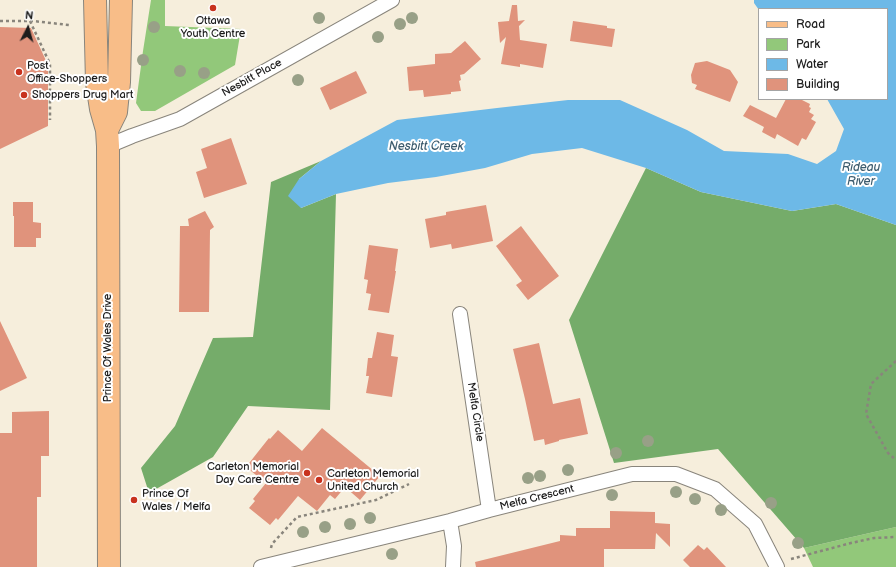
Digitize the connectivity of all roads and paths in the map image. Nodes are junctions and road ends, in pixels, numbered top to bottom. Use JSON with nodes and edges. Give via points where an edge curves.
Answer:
{"nodes":[{"id":1,"x":96,"y":0,"type":"edge"},
{"id":2,"x":121,"y":0,"type":"edge"},
{"id":3,"x":392,"y":0,"type":"edge"},
{"id":4,"x":0,"y":21,"type":"edge"},
{"id":5,"x":30,"y":21,"type":"junction"},
{"id":6,"x":69,"y":25,"type":"dead end"},
{"id":7,"x":50,"y":120,"type":"dead end"},
{"id":8,"x":107,"y":138,"type":"junction"},
{"id":9,"x":460,"y":314,"type":"dead end"},
{"id":10,"x":896,"y":361,"type":"edge"},
{"id":11,"x":896,"y":460,"type":"edge"},
{"id":12,"x":409,"y":484,"type":"dead end"},
{"id":13,"x":489,"y":510,"type":"junction"},
{"id":14,"x":450,"y":521,"type":"junction"},
{"id":15,"x":896,"y":536,"type":"edge"},
{"id":16,"x":776,"y":565,"type":"edge"},
{"id":17,"x":264,"y":566,"type":"edge"},
{"id":18,"x":109,"y":567,"type":"edge"},
{"id":19,"x":454,"y":567,"type":"edge"}],
"edges":[{"from":1,"to":8,"type":"main road","name":"Prince Of Wales Drive","via":[[97,83]]},
{"from":2,"to":8,"type":"main road","name":"Prince Of Wales Drive","via":[[116,112]]},
{"from":3,"to":8,"type":"street","name":"Nesbitt Place","via":[[180,119],[136,134]]},
{"from":4,"to":5,"type":"path"},
{"from":5,"to":6,"type":"path"},
{"from":5,"to":7,"type":"path","via":[[50,64]]},
{"from":8,"to":18,"type":"main road","name":"Prince Of Wales Drive"},
{"from":9,"to":13,"type":"street","name":"Melfa Circle"},
{"from":10,"to":11,"type":"path","via":[[871,384],[866,414],[888,453]]},
{"from":12,"to":17,"type":"path","via":[[376,500],[297,518],[272,544]]},
{"from":13,"to":14,"type":"street","name":"Melfa Crescent"},
{"from":13,"to":16,"type":"street","name":"Melfa Crescent","via":[[632,474],[676,474],[715,489],[755,524]]},
{"from":14,"to":17,"type":"street","name":"Melfa Crescent"},
{"from":14,"to":19,"type":"street"},
{"from":15,"to":16,"type":"path","via":[[851,543]]}]}
